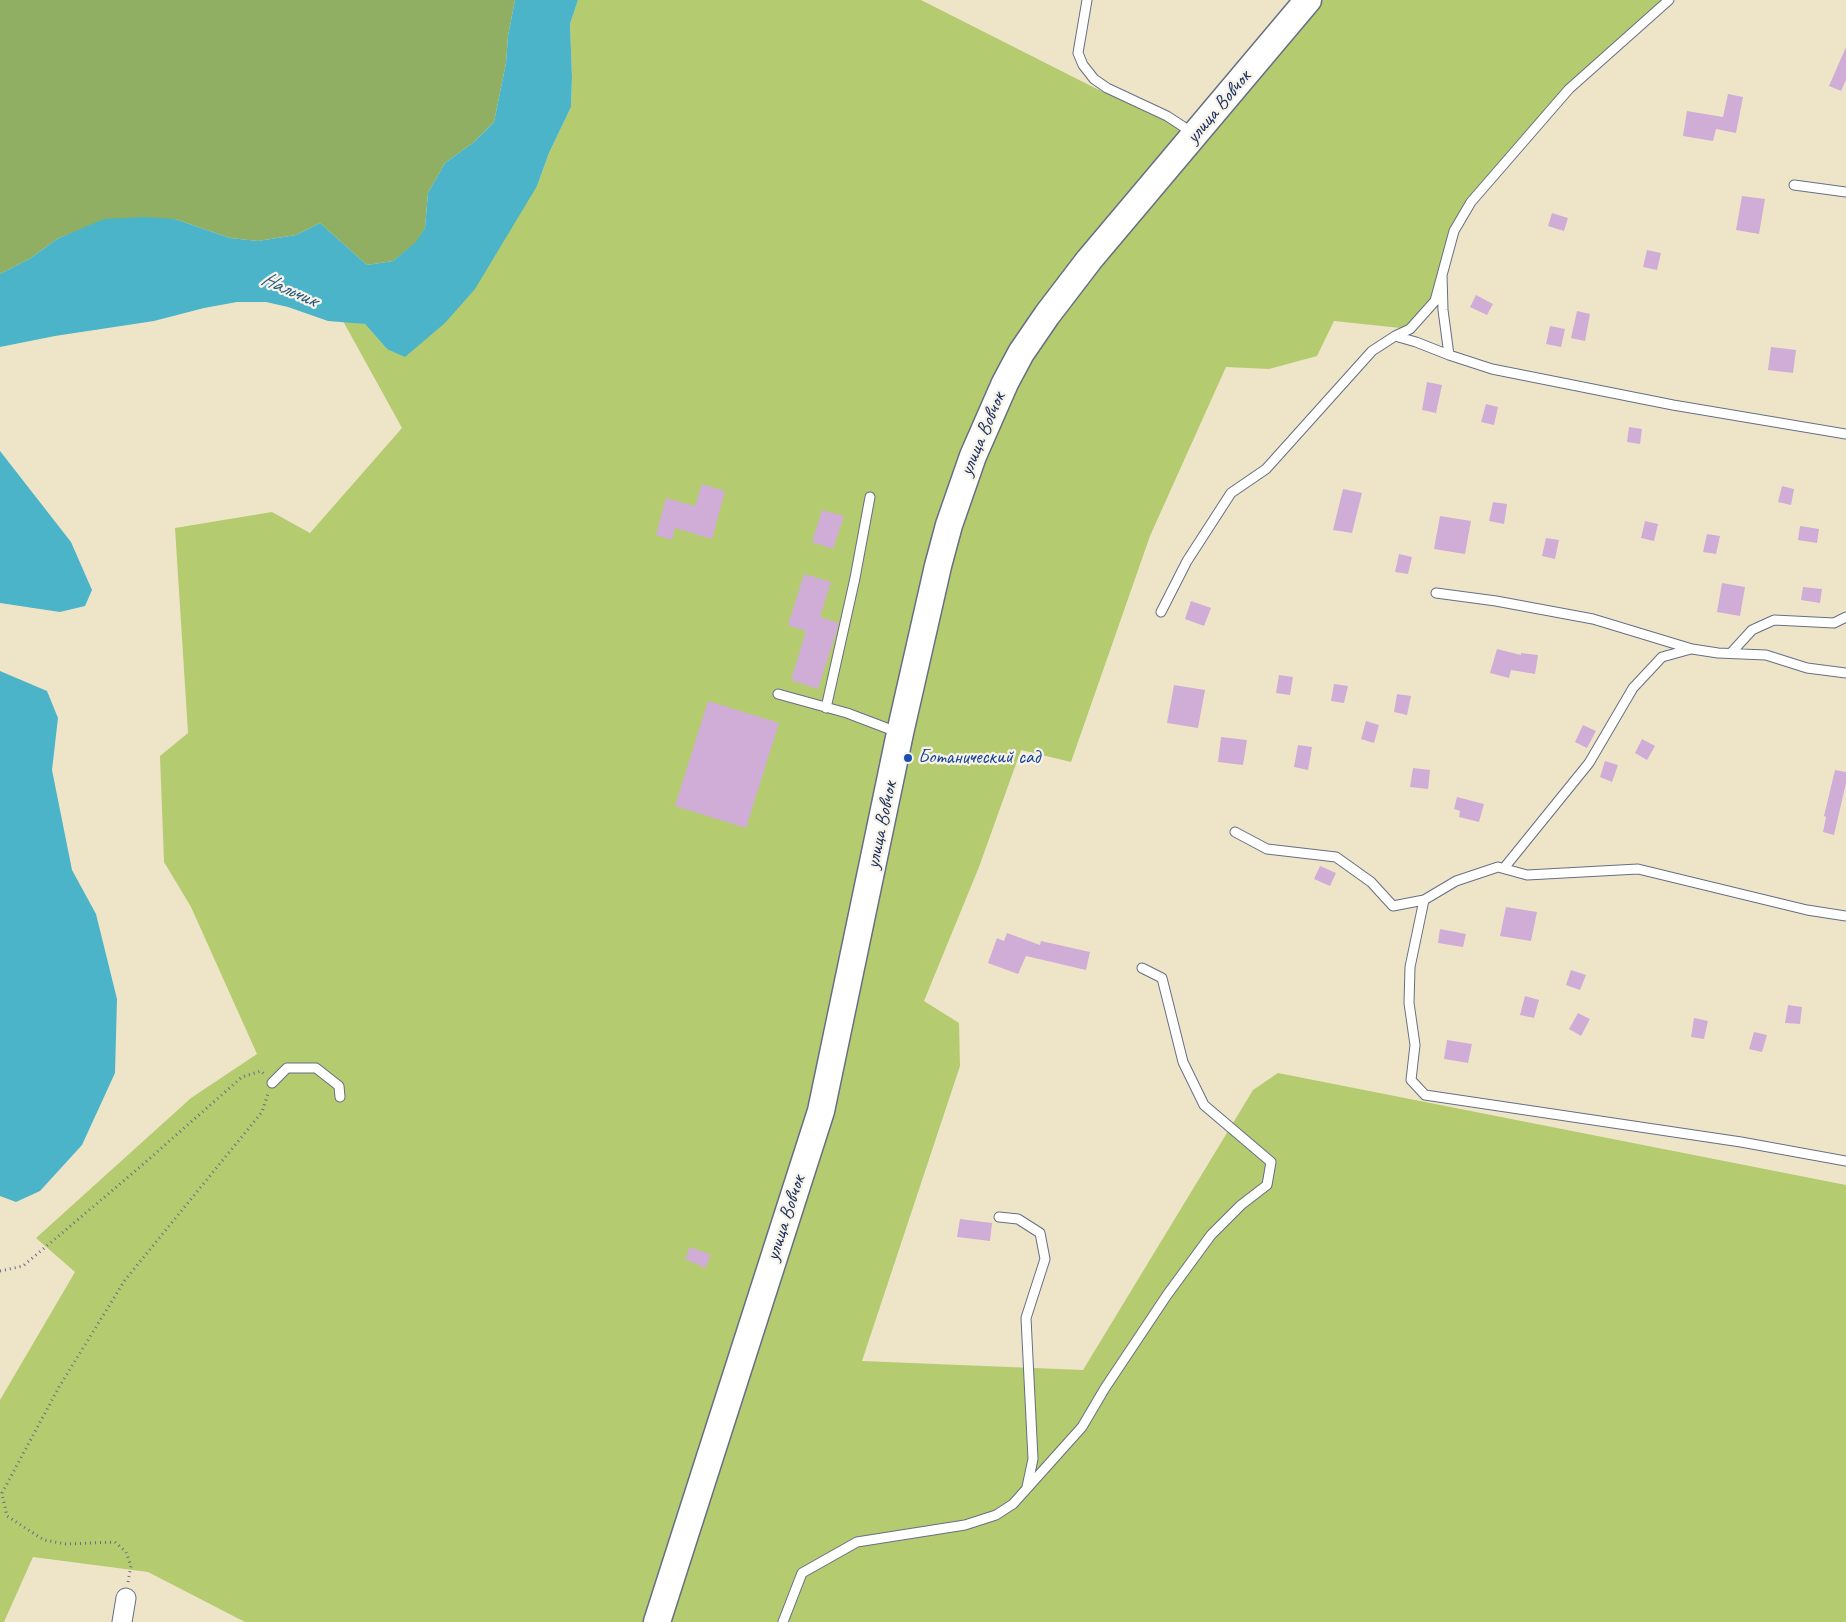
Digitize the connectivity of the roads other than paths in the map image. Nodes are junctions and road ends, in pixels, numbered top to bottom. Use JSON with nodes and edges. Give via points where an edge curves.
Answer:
{"nodes":[{"id":1,"x":1087,"y":0,"type":"edge"},
{"id":2,"x":1308,"y":0,"type":"edge"},
{"id":3,"x":1669,"y":0,"type":"edge"},
{"id":4,"x":1195,"y":134,"type":"junction"},
{"id":5,"x":1794,"y":185,"type":"dead end"},
{"id":6,"x":1846,"y":192,"type":"edge"},
{"id":7,"x":1442,"y":275,"type":"junction"},
{"id":8,"x":1395,"y":336,"type":"junction"},
{"id":9,"x":1449,"y":355,"type":"junction"},
{"id":10,"x":1846,"y":434,"type":"edge"},
{"id":11,"x":870,"y":497,"type":"dead end"},
{"id":12,"x":1436,"y":593,"type":"dead end"},
{"id":13,"x":1160,"y":612,"type":"dead end"},
{"id":14,"x":1846,"y":617,"type":"edge"},
{"id":15,"x":1692,"y":649,"type":"junction"},
{"id":16,"x":1731,"y":653,"type":"junction"},
{"id":17,"x":1846,"y":673,"type":"edge"},
{"id":18,"x":778,"y":694,"type":"dead end"},
{"id":19,"x":826,"y":708,"type":"junction"},
{"id":20,"x":900,"y":733,"type":"junction"},
{"id":21,"x":1234,"y":832,"type":"dead end"},
{"id":22,"x":1504,"y":868,"type":"junction"},
{"id":23,"x":1424,"y":900,"type":"junction"},
{"id":24,"x":1846,"y":916,"type":"edge"},
{"id":25,"x":1142,"y":968,"type":"dead end"},
{"id":26,"x":272,"y":1084,"type":"road end"},
{"id":27,"x":340,"y":1097,"type":"dead end"},
{"id":28,"x":1846,"y":1161,"type":"edge"},
{"id":29,"x":999,"y":1217,"type":"dead end"},
{"id":30,"x":1027,"y":1487,"type":"junction"},
{"id":31,"x":126,"y":1598,"type":"road end"},
{"id":32,"x":122,"y":1622,"type":"edge"},
{"id":33,"x":657,"y":1622,"type":"edge"},
{"id":34,"x":783,"y":1622,"type":"edge"}],
"edges":[{"from":1,"to":4,"type":"lane","via":[[1078,53],[1082,65],[1094,80],[1167,116]]},
{"from":2,"to":4,"type":"street","name":"улица Вовчок"},
{"from":3,"to":7,"type":"lane","via":[[1569,89],[1470,202],[1454,231]]},
{"from":4,"to":20,"type":"street","name":"улица Вовчок","via":[[1089,260],[1021,353],[1006,383],[972,456],[949,525]]},
{"from":5,"to":6,"type":"lane"},
{"from":7,"to":8,"type":"lane","via":[[1435,301],[1410,330]]},
{"from":7,"to":9,"type":"lane"},
{"from":8,"to":9,"type":"lane"},
{"from":8,"to":13,"type":"lane","via":[[1372,351],[1266,469],[1231,493],[1186,561]]},
{"from":9,"to":10,"type":"lane","via":[[1492,369],[1673,405]]},
{"from":11,"to":19,"type":"lane"},
{"from":12,"to":15,"type":"lane","via":[[1593,619]]},
{"from":14,"to":16,"type":"lane","via":[[1834,622],[1774,620],[1752,630]]},
{"from":15,"to":16,"type":"lane"},
{"from":15,"to":22,"type":"lane","via":[[1662,658],[1633,688],[1589,763]]},
{"from":16,"to":17,"type":"lane","via":[[1766,655],[1807,668]]},
{"from":18,"to":19,"type":"lane"},
{"from":19,"to":20,"type":"lane"},
{"from":20,"to":33,"type":"street","name":"улица Вовчок","via":[[821,1111]]},
{"from":21,"to":23,"type":"lane","via":[[1267,850],[1336,857],[1372,882],[1393,906]]},
{"from":22,"to":23,"type":"lane","via":[[1498,867],[1456,881]]},
{"from":22,"to":24,"type":"lane","via":[[1527,875],[1638,869],[1807,910]]},
{"from":23,"to":28,"type":"lane","via":[[1410,967],[1409,1003],[1415,1045],[1411,1080],[1425,1095],[1741,1142]]},
{"from":25,"to":30,"type":"lane","via":[[1162,978],[1183,1062],[1204,1105],[1271,1162],[1267,1185],[1210,1235],[1082,1427]]},
{"from":26,"to":27,"type":"lane","via":[[287,1068],[316,1068],[338,1086]]},
{"from":29,"to":30,"type":"lane","via":[[1018,1219],[1040,1233],[1045,1259],[1026,1318],[1033,1459]]},
{"from":30,"to":34,"type":"lane","via":[[1013,1504],[996,1515],[965,1525],[857,1542],[802,1573]]},
{"from":31,"to":32,"type":"street"}]}
